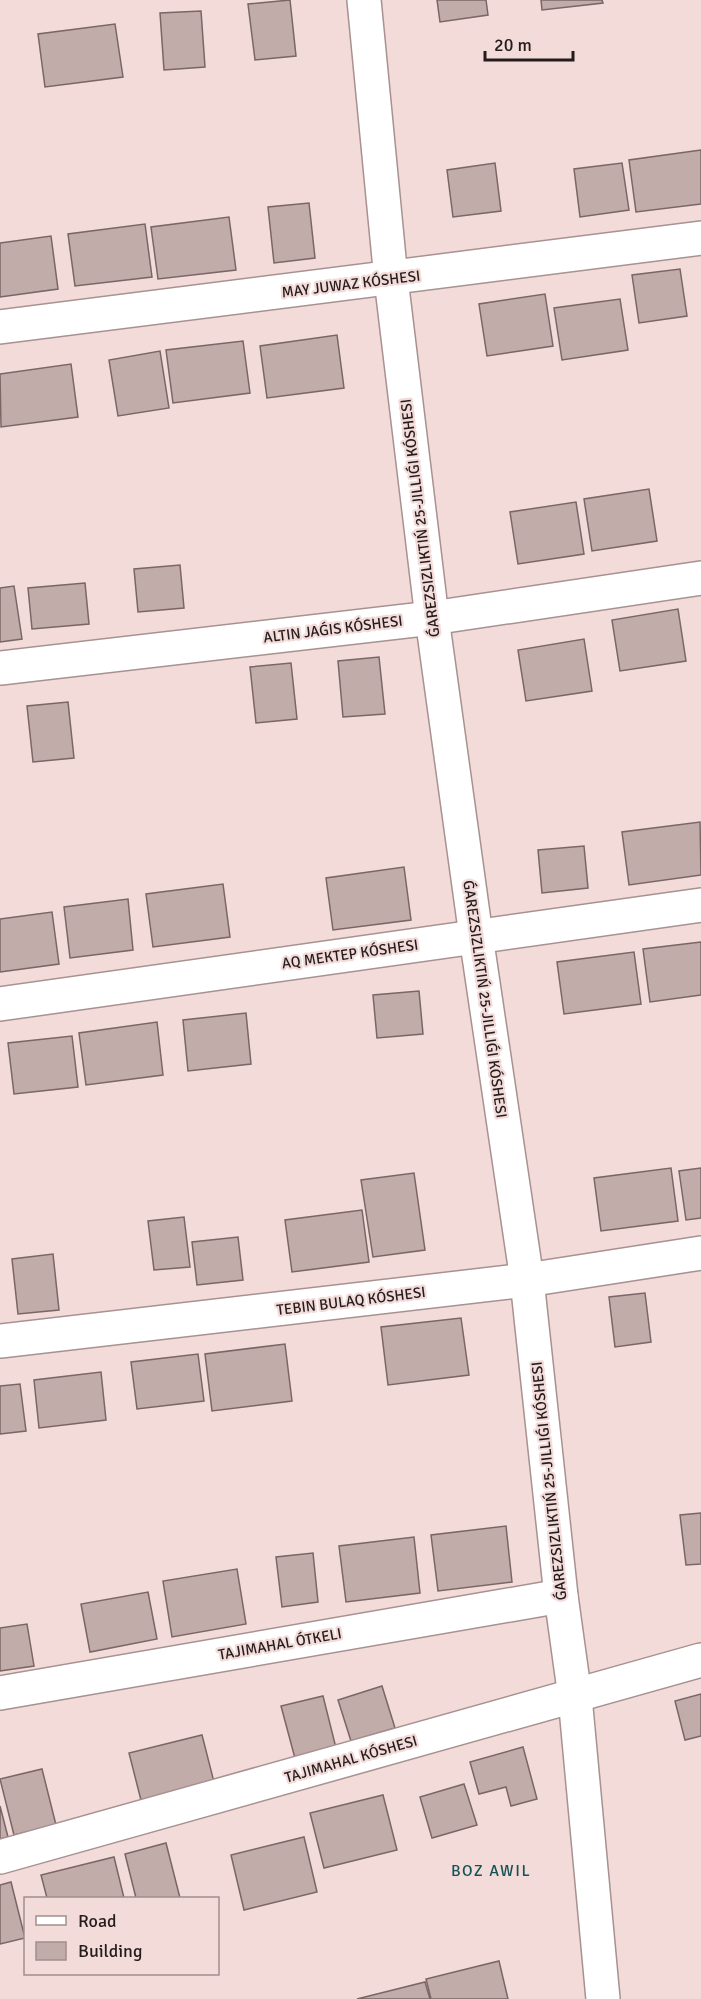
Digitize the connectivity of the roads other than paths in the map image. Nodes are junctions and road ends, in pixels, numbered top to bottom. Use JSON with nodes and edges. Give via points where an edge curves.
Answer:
{"nodes":[{"id":1,"x":364,"y":0,"type":"edge"},
{"id":2,"x":701,"y":238,"type":"edge"},
{"id":3,"x":391,"y":279,"type":"junction"},
{"id":4,"x":0,"y":327,"type":"edge"},
{"id":5,"x":701,"y":578,"type":"edge"},
{"id":6,"x":432,"y":618,"type":"junction"},
{"id":7,"x":0,"y":668,"type":"edge"},
{"id":8,"x":701,"y":905,"type":"edge"},
{"id":9,"x":476,"y":936,"type":"junction"},
{"id":10,"x":0,"y":1004,"type":"edge"},
{"id":11,"x":701,"y":1253,"type":"edge"},
{"id":12,"x":527,"y":1280,"type":"junction"},
{"id":13,"x":0,"y":1341,"type":"edge"},
{"id":14,"x":561,"y":1596,"type":"junction"},
{"id":15,"x":701,"y":1660,"type":"edge"},
{"id":16,"x":0,"y":1693,"type":"edge"},
{"id":17,"x":575,"y":1697,"type":"junction"},
{"id":18,"x":0,"y":1857,"type":"edge"},
{"id":19,"x":603,"y":1999,"type":"edge"}],
"edges":[{"from":1,"to":3,"type":"street"},
{"from":2,"to":3,"type":"street","name":"MAY JUWAZ KÓSHESI"},
{"from":3,"to":4,"type":"street","name":"MAY JUWAZ KÓSHESI"},
{"from":3,"to":6,"type":"street"},
{"from":5,"to":6,"type":"street"},
{"from":6,"to":7,"type":"street"},
{"from":6,"to":9,"type":"street"},
{"from":8,"to":9,"type":"street","name":"AQ MEKTEP KÓSHESI"},
{"from":9,"to":10,"type":"street","name":"AQ MEKTEP KÓSHESI"},
{"from":9,"to":12,"type":"street"},
{"from":11,"to":12,"type":"street","name":"TEBIN BULAQ KÓSHESI"},
{"from":12,"to":13,"type":"street","name":"TEBIN BULAQ KÓSHESI"},
{"from":12,"to":14,"type":"street"},
{"from":14,"to":16,"type":"street","name":"TAJIMAHAL ÓTKELI"},
{"from":14,"to":17,"type":"street"},
{"from":15,"to":17,"type":"street","name":"TAJIMAHAL KÓSHESI"},
{"from":17,"to":18,"type":"street","name":"TAJIMAHAL KÓSHESI"},
{"from":17,"to":19,"type":"street"}]}
